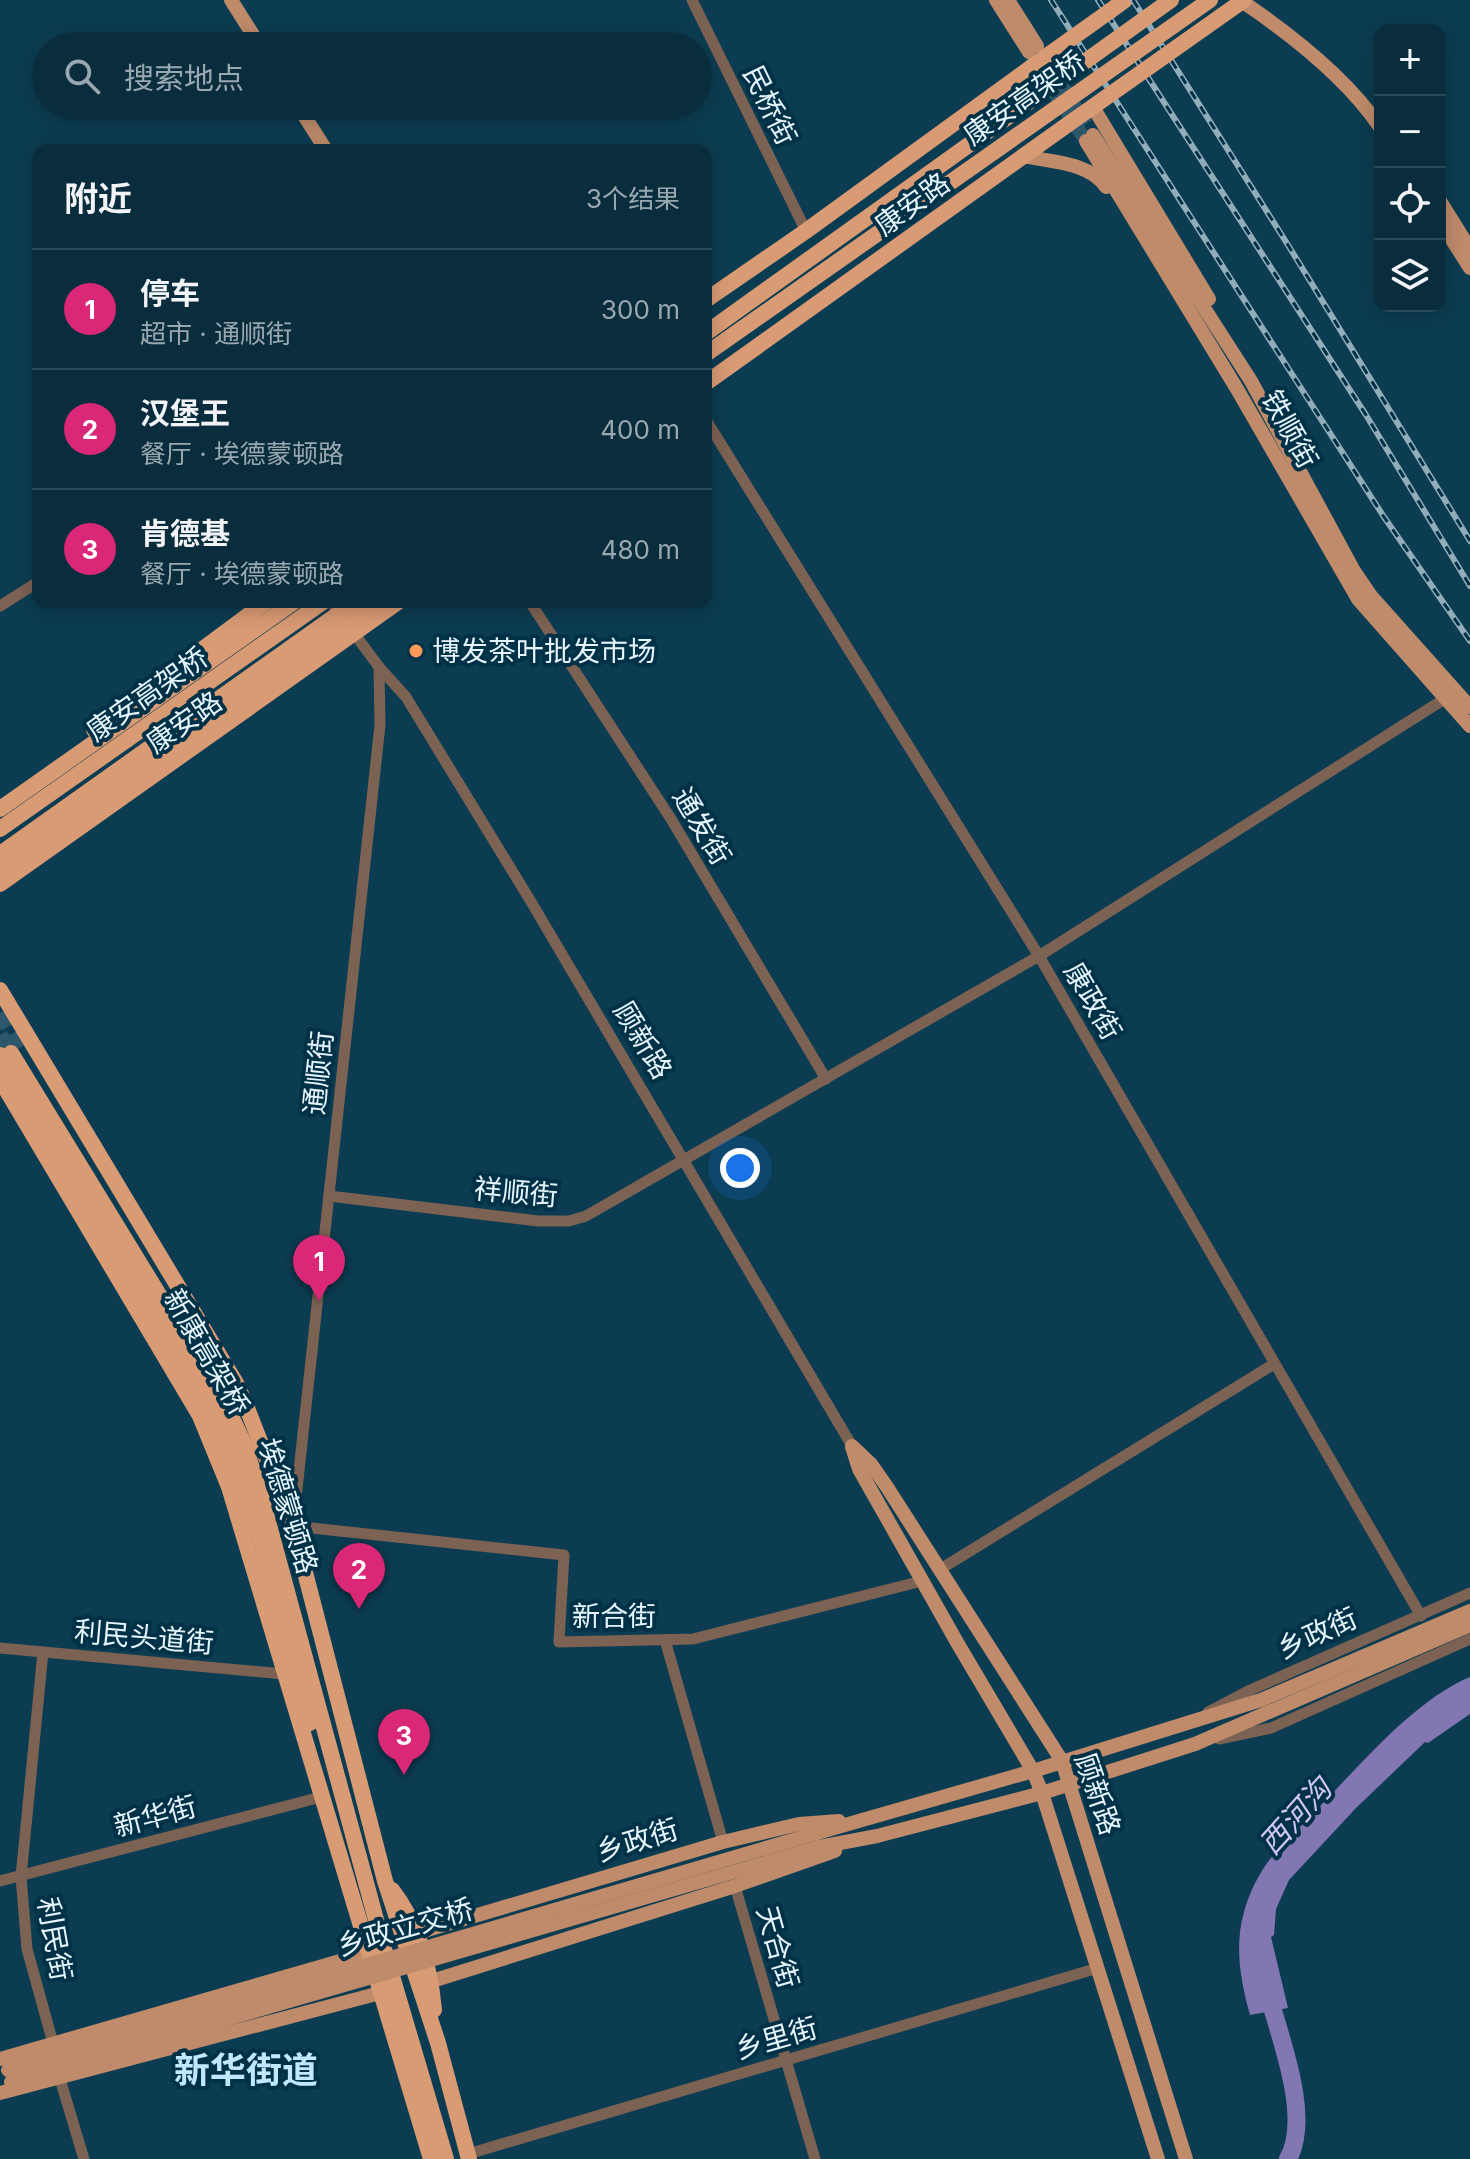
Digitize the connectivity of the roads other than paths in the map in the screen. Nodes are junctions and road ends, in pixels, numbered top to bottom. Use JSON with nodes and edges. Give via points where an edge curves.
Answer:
{"nodes":[{"id":1,"x":231,"y":0,"type":"edge"},
{"id":2,"x":692,"y":0,"type":"edge"},
{"id":3,"x":996,"y":0,"type":"edge"},
{"id":4,"x":1008,"y":0,"type":"edge"},
{"id":5,"x":1125,"y":0,"type":"edge"},
{"id":6,"x":1171,"y":0,"type":"edge"},
{"id":7,"x":1210,"y":0,"type":"edge"},
{"id":8,"x":1223,"y":0,"type":"edge"},
{"id":9,"x":1242,"y":0,"type":"edge"},
{"id":10,"x":1253,"y":0,"type":"edge"},
{"id":11,"x":1177,"y":22,"type":"junction"},
{"id":12,"x":251,"y":32,"type":"edge"},
{"id":13,"x":708,"y":32,"type":"edge"},
{"id":14,"x":712,"y":41,"type":"edge"},
{"id":15,"x":1034,"y":54,"type":"junction"},
{"id":16,"x":1374,"y":105,"type":"edge"},
{"id":17,"x":1093,"y":107,"type":"junction"},
{"id":18,"x":307,"y":120,"type":"edge"},
{"id":19,"x":1374,"y":121,"type":"edge"},
{"id":20,"x":1089,"y":138,"type":"tunnel mouth"},
{"id":21,"x":322,"y":144,"type":"edge"},
{"id":22,"x":1023,"y":156,"type":"junction"},
{"id":23,"x":1446,"y":211,"type":"edge"},
{"id":24,"x":1446,"y":230,"type":"edge"},
{"id":25,"x":806,"y":231,"type":"junction"},
{"id":26,"x":1470,"y":249,"type":"edge"},
{"id":27,"x":1470,"y":268,"type":"edge"},
{"id":28,"x":712,"y":296,"type":"edge"},
{"id":29,"x":712,"y":329,"type":"edge"},
{"id":30,"x":712,"y":350,"type":"edge"},
{"id":31,"x":712,"y":379,"type":"edge"},
{"id":32,"x":1244,"y":385,"type":"junction"},
{"id":33,"x":712,"y":430,"type":"edge"},
{"id":34,"x":32,"y":586,"type":"edge"},
{"id":35,"x":0,"y":606,"type":"edge"},
{"id":36,"x":258,"y":608,"type":"edge"},
{"id":37,"x":285,"y":608,"type":"edge"},
{"id":38,"x":314,"y":608,"type":"edge"},
{"id":39,"x":335,"y":608,"type":"edge"},
{"id":40,"x":347,"y":608,"type":"edge"},
{"id":41,"x":370,"y":608,"type":"edge"},
{"id":42,"x":390,"y":608,"type":"edge"},
{"id":43,"x":534,"y":608,"type":"edge"},
{"id":44,"x":353,"y":634,"type":"junction"},
{"id":45,"x":379,"y":667,"type":"junction"},
{"id":46,"x":1446,"y":698,"type":"junction"},
{"id":47,"x":1470,"y":707,"type":"edge"},
{"id":48,"x":1470,"y":726,"type":"edge"},
{"id":49,"x":0,"y":799,"type":"edge"},
{"id":50,"x":0,"y":809,"type":"edge"},
{"id":51,"x":0,"y":829,"type":"edge"},
{"id":52,"x":1,"y":870,"type":"edge"},
{"id":53,"x":1039,"y":956,"type":"junction"},
{"id":54,"x":0,"y":990,"type":"edge"},
{"id":55,"x":11,"y":1052,"type":"edge"},
{"id":56,"x":826,"y":1079,"type":"junction"},
{"id":57,"x":2,"y":1087,"type":"edge"},
{"id":58,"x":684,"y":1159,"type":"junction"},
{"id":59,"x":329,"y":1196,"type":"junction"},
{"id":60,"x":1274,"y":1364,"type":"junction"},
{"id":61,"x":254,"y":1428,"type":"junction"},
{"id":62,"x":852,"y":1446,"type":"junction"},
{"id":63,"x":293,"y":1526,"type":"junction"},
{"id":64,"x":939,"y":1570,"type":"junction"},
{"id":65,"x":922,"y":1581,"type":"junction"},
{"id":66,"x":1470,"y":1593,"type":"edge"},
{"id":67,"x":1470,"y":1611,"type":"edge"},
{"id":68,"x":1421,"y":1616,"type":"junction"},
{"id":69,"x":1470,"y":1625,"type":"edge"},
{"id":70,"x":1470,"y":1639,"type":"edge"},
{"id":71,"x":665,"y":1640,"type":"junction"},
{"id":72,"x":0,"y":1648,"type":"edge"},
{"id":73,"x":43,"y":1652,"type":"junction"},
{"id":74,"x":284,"y":1674,"type":"junction"},
{"id":75,"x":1186,"y":1724,"type":"junction"},
{"id":76,"x":1195,"y":1744,"type":"junction"},
{"id":77,"x":1062,"y":1761,"type":"junction"},
{"id":78,"x":1033,"y":1771,"type":"junction"},
{"id":79,"x":1069,"y":1784,"type":"junction"},
{"id":80,"x":1042,"y":1793,"type":"junction"},
{"id":81,"x":326,"y":1796,"type":"junction"},
{"id":82,"x":876,"y":1817,"type":"junction"},
{"id":83,"x":877,"y":1836,"type":"junction"},
{"id":84,"x":818,"y":1840,"type":"junction"},
{"id":85,"x":723,"y":1842,"type":"junction"},
{"id":86,"x":21,"y":1877,"type":"junction"},
{"id":87,"x":0,"y":1881,"type":"edge"},
{"id":88,"x":385,"y":1881,"type":"junction"},
{"id":89,"x":735,"y":1886,"type":"junction"},
{"id":90,"x":417,"y":1933,"type":"junction"},
{"id":91,"x":376,"y":1951,"type":"junction"},
{"id":92,"x":1098,"y":1968,"type":"junction"},
{"id":93,"x":432,"y":1981,"type":"junction"},
{"id":94,"x":380,"y":1993,"type":"junction"},
{"id":95,"x":53,"y":2043,"type":"junction"},
{"id":96,"x":438,"y":2043,"type":"junction"},
{"id":97,"x":786,"y":2059,"type":"junction"},
{"id":98,"x":3,"y":2077,"type":"edge"},
{"id":99,"x":60,"y":2079,"type":"junction"},
{"id":100,"x":468,"y":2157,"type":"edge"},
{"id":101,"x":84,"y":2159,"type":"edge"},
{"id":102,"x":431,"y":2159,"type":"edge"},
{"id":103,"x":446,"y":2159,"type":"edge"},
{"id":104,"x":815,"y":2159,"type":"edge"},
{"id":105,"x":1158,"y":2159,"type":"edge"},
{"id":106,"x":1186,"y":2159,"type":"edge"}],
"edges":[{"from":1,"to":12,"type":"main road"},
{"from":2,"to":13,"type":"street","name":"民桥街"},
{"from":3,"to":15,"type":"main road"},
{"from":4,"to":15,"type":"main road"},
{"from":5,"to":15,"type":"highway","name":"康安路","bridge":true},
{"from":6,"to":29,"type":"highway","name":"康安高架桥","bridge":true},
{"from":7,"to":11,"type":"highway","bridge":true},
{"from":8,"to":11,"type":"highway","bridge":true},
{"from":9,"to":17,"type":"highway","name":"康安路","bridge":true},
{"from":9,"to":19,"type":"main road","via":[[1282,28]]},
{"from":10,"to":16,"type":"main road","via":[[1295,29]]},
{"from":11,"to":30,"type":"highway","name":"康安高架桥","bridge":true},
{"from":14,"to":25,"type":"street","name":"民桥街"},
{"from":15,"to":25,"type":"highway","name":"康安路"},
{"from":17,"to":22,"type":"highway","name":"康安路","bridge":true},
{"from":17,"to":32,"type":"main road","via":[[1243,355]]},
{"from":18,"to":21,"type":"main road"},
{"from":20,"to":32,"type":"main road","name":"铁顺街"},
{"from":22,"to":31,"type":"highway","name":"康安路"},
{"from":22,"to":32,"type":"main road","via":[[1085,169],[1101,180],[1220,372]]},
{"from":23,"to":26,"type":"main road"},
{"from":24,"to":27,"type":"main road"},
{"from":25,"to":28,"type":"highway","name":"康安路"},
{"from":32,"to":46,"type":"main road","name":"铁顺街","via":[[1358,599]]},
{"from":32,"to":47,"type":"main road","name":"铁顺街","via":[[1371,596]]},
{"from":33,"to":53,"type":"street","name":"康政街"},
{"from":34,"to":35,"type":"street"},
{"from":36,"to":49,"type":"highway","name":"康安路"},
{"from":37,"to":50,"type":"highway"},
{"from":38,"to":51,"type":"highway","name":"康安高架桥"},
{"from":39,"to":44,"type":"street"},
{"from":40,"to":52,"type":"highway","name":"康安高架桥","bridge":true},
{"from":41,"to":52,"type":"highway","bridge":true},
{"from":42,"to":44,"type":"highway","name":"康安路"},
{"from":43,"to":56,"type":"street","name":"通发街","via":[[671,819]]},
{"from":44,"to":45,"type":"street"},
{"from":44,"to":52,"type":"highway","name":"康安路"},
{"from":45,"to":58,"type":"street","name":"顾新路","via":[[406,697]]},
{"from":45,"to":59,"type":"street","name":"通顺街","via":[[380,725]]},
{"from":46,"to":48,"type":"main road","name":"铁顺街"},
{"from":46,"to":53,"type":"street","name":"祥顺街"},
{"from":53,"to":56,"type":"street","name":"祥顺街"},
{"from":53,"to":60,"type":"street","name":"康政街"},
{"from":54,"to":61,"type":"highway","name":"埃德蒙顿路","via":[[236,1383]]},
{"from":55,"to":61,"type":"highway","name":"埃德蒙顿路"},
{"from":55,"to":81,"type":"highway","name":"新康高架桥","via":[[229,1444],[258,1532]]},
{"from":55,"to":91,"type":"highway","name":"埃德蒙顿路","via":[[224,1401],[245,1446]]},
{"from":56,"to":58,"type":"street","name":"祥顺街"},
{"from":57,"to":74,"type":"highway","name":"埃德蒙顿路","via":[[200,1416],[229,1487]]},
{"from":58,"to":59,"type":"street","name":"祥顺街","via":[[569,1221]]},
{"from":58,"to":62,"type":"street","name":"顾新路"},
{"from":59,"to":63,"type":"street","name":"通顺街"},
{"from":60,"to":64,"type":"street"},
{"from":60,"to":68,"type":"street","name":"康政街"},
{"from":61,"to":63,"type":"highway","name":"埃德蒙顿路"},
{"from":62,"to":64,"type":"main road","name":"顾新路","via":[[871,1464]]},
{"from":62,"to":65,"type":"main road","name":"顾新路","via":[[859,1469]]},
{"from":63,"to":71,"type":"street","name":"新合街","via":[[564,1555],[559,1642]]},
{"from":63,"to":88,"type":"highway","name":"埃德蒙顿路"},
{"from":64,"to":77,"type":"main road","name":"顾新路"},
{"from":65,"to":71,"type":"street","name":"新合街","via":[[693,1639]]},
{"from":65,"to":78,"type":"main road","name":"顾新路"},
{"from":66,"to":68,"type":"street","name":"乡政街"},
{"from":67,"to":75,"type":"main road","name":"乡政街","via":[[1261,1700]]},
{"from":68,"to":75,"type":"street","name":"乡政街","via":[[1248,1691]]},
{"from":69,"to":76,"type":"main road"},
{"from":70,"to":76,"type":"street","via":[[1271,1728]]},
{"from":71,"to":85,"type":"street"},
{"from":72,"to":73,"type":"street","name":"利民头道街"},
{"from":73,"to":74,"type":"street","name":"利民头道街"},
{"from":73,"to":86,"type":"street","name":"利民街"},
{"from":74,"to":81,"type":"highway","name":"埃德蒙顿路"},
{"from":75,"to":77,"type":"main road","name":"乡政街"},
{"from":76,"to":79,"type":"main road"},
{"from":77,"to":78,"type":"main road","name":"乡政街"},
{"from":77,"to":79,"type":"main road","name":"顾新路"},
{"from":78,"to":80,"type":"main road","name":"顾新路"},
{"from":78,"to":82,"type":"main road","name":"乡政街"},
{"from":79,"to":80,"type":"main road"},
{"from":79,"to":106,"type":"main road","name":"顾新路"},
{"from":80,"to":83,"type":"main road"},
{"from":80,"to":92,"type":"main road","name":"顾新路"},
{"from":81,"to":86,"type":"street","name":"新华街"},
{"from":81,"to":91,"type":"highway"},
{"from":82,"to":84,"type":"main road","name":"乡政街"},
{"from":82,"to":85,"type":"main road","name":"乡政街","via":[[799,1824]]},
{"from":83,"to":84,"type":"main road"},
{"from":83,"to":89,"type":"main road"},
{"from":84,"to":98,"type":"main road","name":"乡政立交桥","bridge":true},
{"from":85,"to":90,"type":"main road","name":"乡政街"},
{"from":86,"to":87,"type":"street","name":"新华街"},
{"from":86,"to":95,"type":"street","name":"利民街","via":[[27,1949]]},
{"from":88,"to":90,"type":"highway"},
{"from":88,"to":96,"type":"highway","name":"埃德蒙顿路"},
{"from":89,"to":93,"type":"main road"},
{"from":89,"to":97,"type":"street","name":"天合街"},
{"from":90,"to":93,"type":"highway"},
{"from":91,"to":94,"type":"highway","name":"埃德蒙顿路"},
{"from":91,"to":95,"type":"main road"},
{"from":91,"to":103,"type":"highway","name":"埃德蒙顿路"},
{"from":92,"to":97,"type":"street","name":"乡里街"},
{"from":92,"to":105,"type":"main road","name":"顾新路"},
{"from":93,"to":96,"type":"highway"},
{"from":94,"to":99,"type":"main road"},
{"from":94,"to":102,"type":"highway","name":"埃德蒙顿路"},
{"from":95,"to":98,"type":"main road"},
{"from":96,"to":100,"type":"highway","name":"埃德蒙顿路"},
{"from":97,"to":100,"type":"street","name":"乡里街"},
{"from":97,"to":104,"type":"street","name":"天合街"},
{"from":98,"to":99,"type":"main road"},
{"from":99,"to":101,"type":"street"}]}
